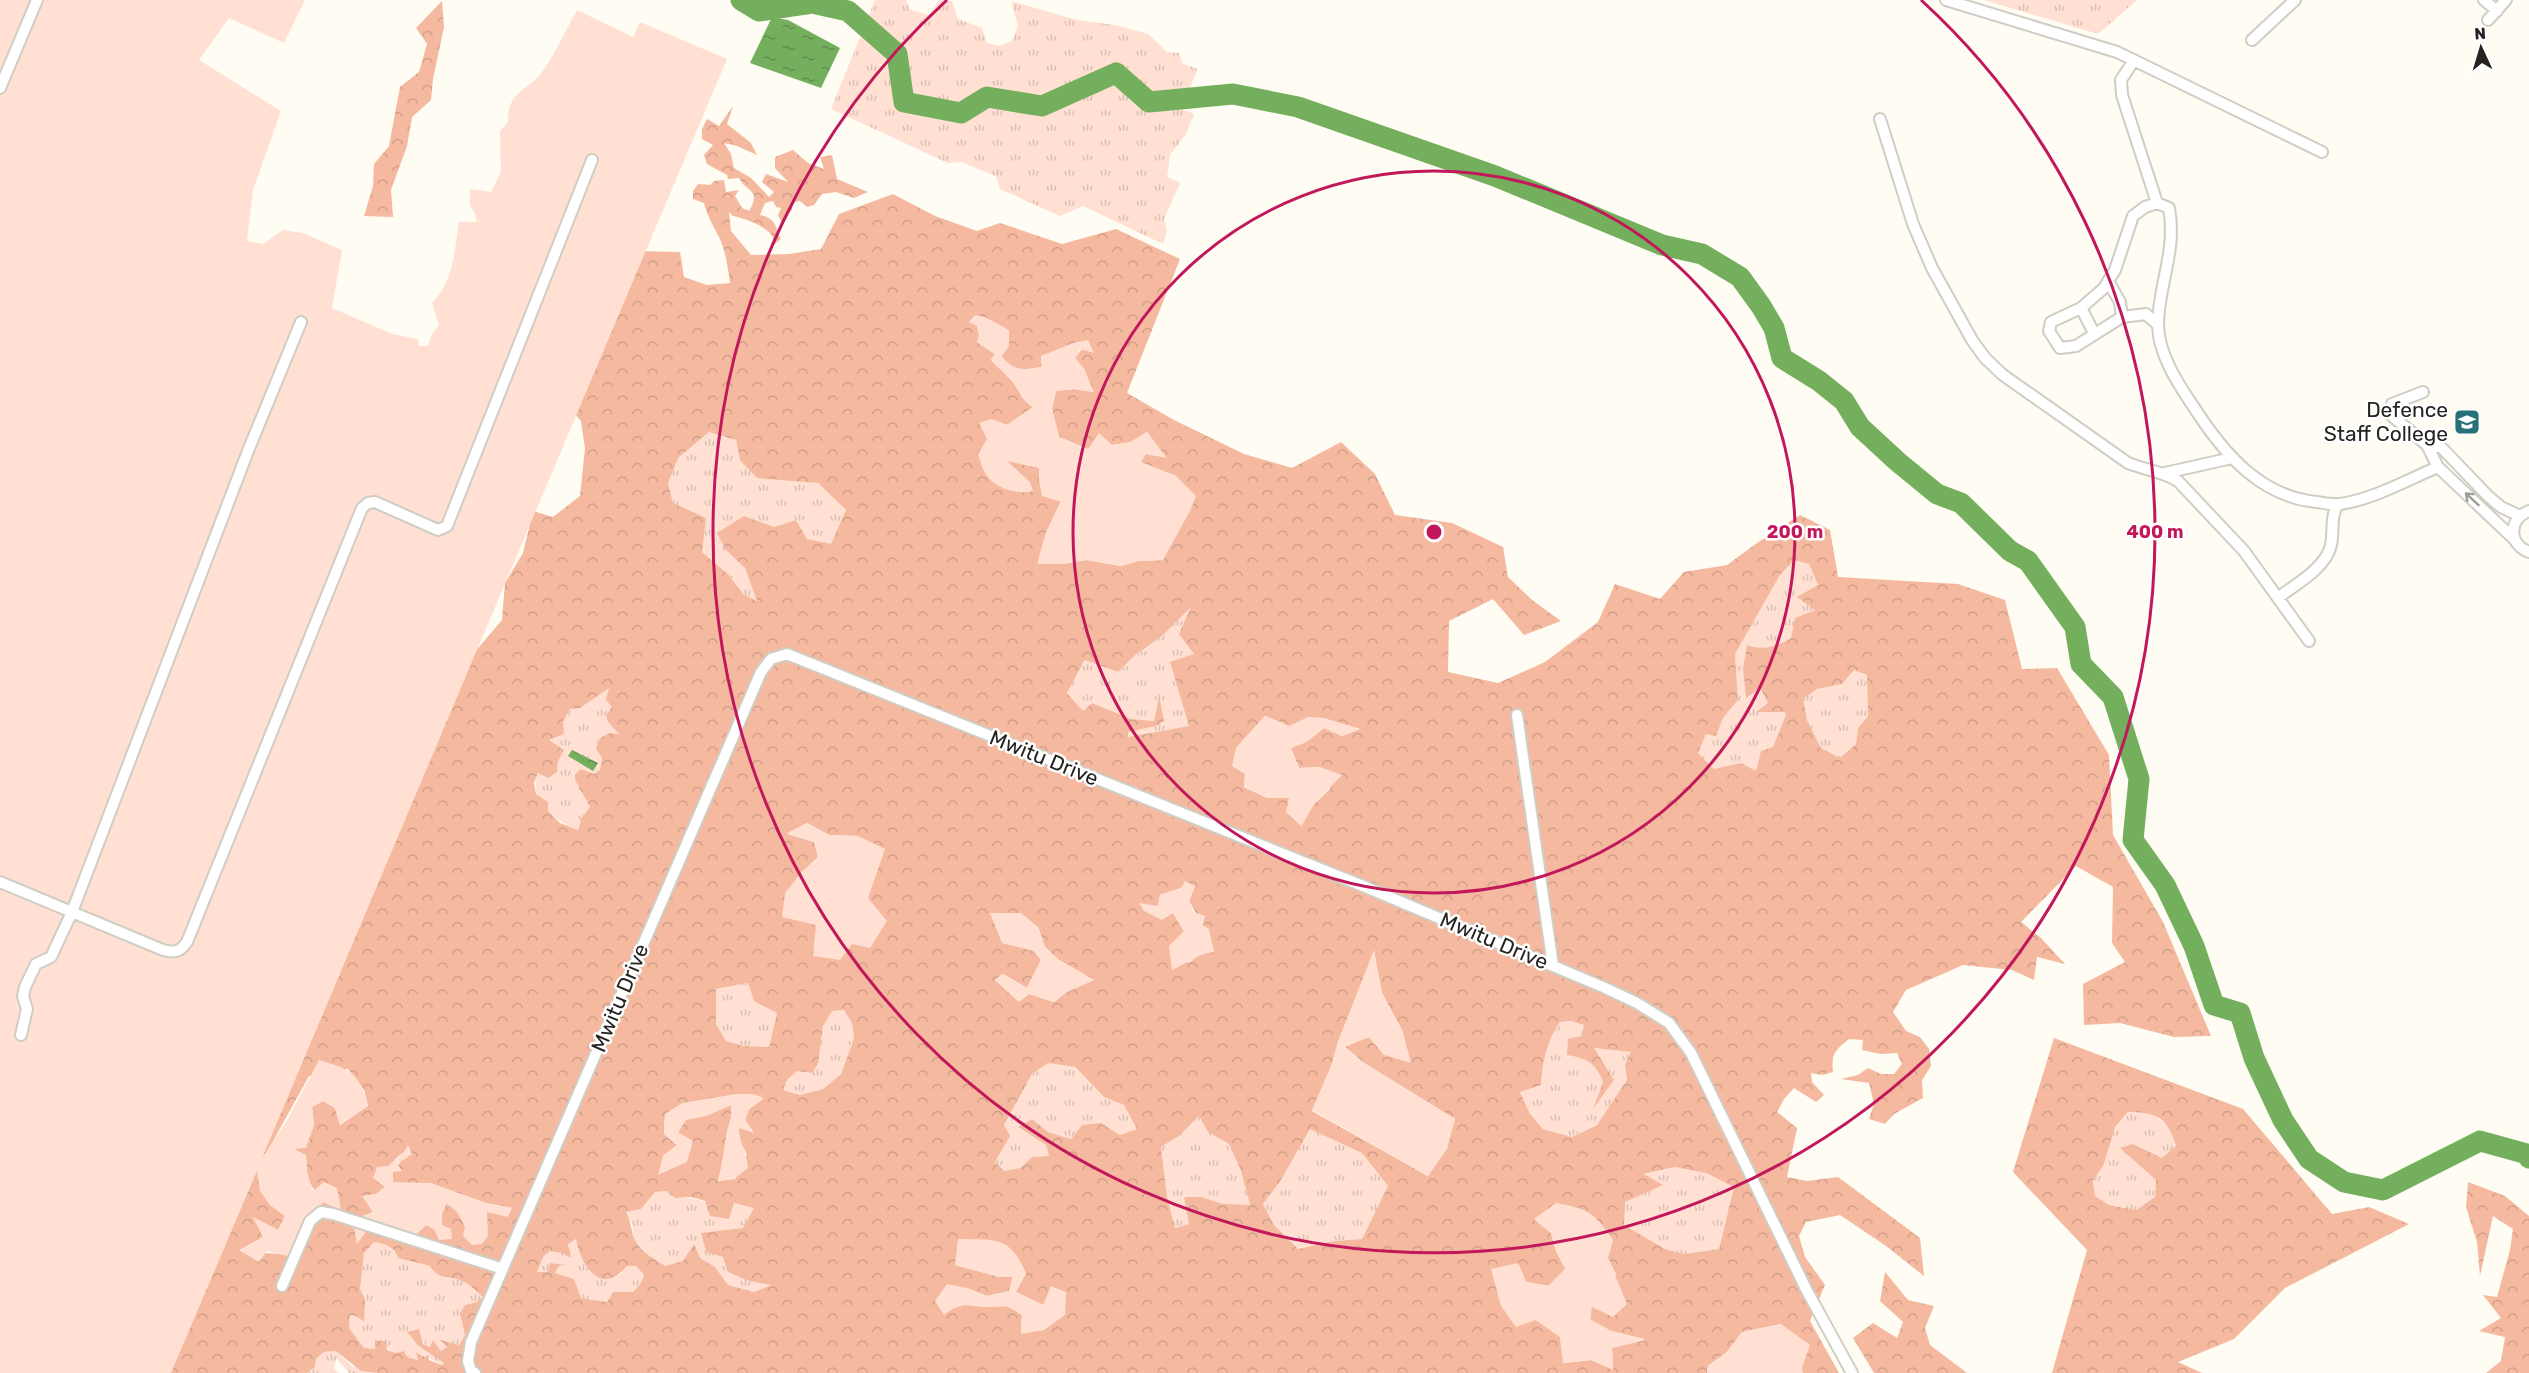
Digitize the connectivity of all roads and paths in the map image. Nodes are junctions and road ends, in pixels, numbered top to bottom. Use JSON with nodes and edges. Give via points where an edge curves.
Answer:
{"nodes":[{"id":1,"x":37,"y":0,"type":"edge"},
{"id":2,"x":1946,"y":0,"type":"edge"},
{"id":3,"x":2295,"y":0,"type":"edge"},
{"id":4,"x":2484,"y":0,"type":"edge"},
{"id":5,"x":2506,"y":0,"type":"edge"},
{"id":6,"x":2496,"y":11,"type":"junction"},
{"id":7,"x":2488,"y":20,"type":"dead end"},
{"id":8,"x":2252,"y":40,"type":"dead end"},
{"id":9,"x":2134,"y":60,"type":"junction"},
{"id":10,"x":0,"y":88,"type":"edge"},
{"id":11,"x":1880,"y":119,"type":"dead end"},
{"id":12,"x":2322,"y":152,"type":"dead end"},
{"id":13,"x":592,"y":160,"type":"dead end"},
{"id":14,"x":2157,"y":203,"type":"junction"},
{"id":15,"x":2108,"y":281,"type":"junction"},
{"id":16,"x":2081,"y":308,"type":"junction"},
{"id":17,"x":2122,"y":317,"type":"junction"},
{"id":18,"x":301,"y":322,"type":"dead end"},
{"id":19,"x":2158,"y":325,"type":"junction"},
{"id":20,"x":2094,"y":333,"type":"junction"},
{"id":21,"x":2423,"y":392,"type":"dead end"},
{"id":22,"x":2427,"y":444,"type":"junction"},
{"id":23,"x":2232,"y":458,"type":"junction"},
{"id":24,"x":2438,"y":467,"type":"junction"},
{"id":25,"x":2165,"y":473,"type":"junction"},
{"id":26,"x":2338,"y":504,"type":"junction"},
{"id":27,"x":2524,"y":513,"type":"edge"},
{"id":28,"x":2514,"y":539,"type":"junction"},
{"id":29,"x":2527,"y":553,"type":"edge"},
{"id":30,"x":2278,"y":597,"type":"junction"},
{"id":31,"x":2309,"y":641,"type":"dead end"},
{"id":32,"x":1517,"y":715,"type":"dead end"},
{"id":33,"x":0,"y":882,"type":"edge"},
{"id":34,"x":72,"y":912,"type":"junction"},
{"id":35,"x":1553,"y":966,"type":"junction"},
{"id":36,"x":21,"y":1035,"type":"dead end"},
{"id":37,"x":503,"y":1269,"type":"junction"},
{"id":38,"x":282,"y":1286,"type":"dead end"},
{"id":39,"x":475,"y":1373,"type":"edge"},
{"id":40,"x":1852,"y":1373,"type":"edge"}],
"edges":[{"from":1,"to":10,"type":"street"},
{"from":2,"to":9,"type":"street"},
{"from":3,"to":8,"type":"street"},
{"from":4,"to":6,"type":"street"},
{"from":5,"to":6,"type":"street"},
{"from":6,"to":7,"type":"street"},
{"from":9,"to":12,"type":"street"},
{"from":9,"to":14,"type":"street","via":[[2121,80],[2121,95]]},
{"from":11,"to":25,"type":"street","via":[[1913,224],[1932,268],[1985,358],[2003,375],[2123,459],[2142,469]]},
{"from":13,"to":34,"type":"street","via":[[447,526],[438,530],[375,502],[362,508],[182,950],[164,950]]},
{"from":14,"to":15,"type":"street","via":[[2133,216]]},
{"from":14,"to":19,"type":"street","via":[[2169,208],[2173,229]]},
{"from":15,"to":16,"type":"street"},
{"from":15,"to":17,"type":"street","via":[[2120,302]]},
{"from":16,"to":20,"type":"street"},
{"from":16,"to":20,"type":"street","via":[[2051,322],[2049,331],[2060,348],[2076,346]]},
{"from":17,"to":19,"type":"street","via":[[2146,314]]},
{"from":17,"to":20,"type":"street"},
{"from":18,"to":34,"type":"street"},
{"from":19,"to":23,"type":"street","via":[[2161,346],[2181,387]]},
{"from":21,"to":22,"type":"street","via":[[2392,404],[2392,416]]},
{"from":22,"to":24,"type":"street"},
{"from":22,"to":27,"type":"street","via":[[2441,447],[2501,507]]},
{"from":23,"to":25,"type":"street"},
{"from":23,"to":26,"type":"street","via":[[2270,489],[2308,501]]},
{"from":24,"to":26,"type":"street","via":[[2367,497]]},
{"from":28,"to":24,"type":"street","one_way":true},
{"from":25,"to":30,"type":"street","via":[[2190,491],[2244,551]]},
{"from":26,"to":30,"type":"street","via":[[2326,558]]},
{"from":27,"to":28,"type":"street","via":[[2512,528]]},
{"from":28,"to":29,"type":"street"},
{"from":30,"to":31,"type":"street"},
{"from":32,"to":35,"type":"street"},
{"from":33,"to":34,"type":"street"},
{"from":34,"to":36,"type":"street","via":[[51,957],[36,964],[25,987],[27,1009]]},
{"from":35,"to":37,"type":"street","name":"Mwitu Drive","via":[[800,657],[777,656],[761,672]]},
{"from":35,"to":40,"type":"street","name":"Mwitu Drive","via":[[1637,1003],[1669,1023],[1691,1053],[1790,1257]]},
{"from":37,"to":38,"type":"street","via":[[321,1212],[310,1221]]},
{"from":37,"to":39,"type":"street","name":"Mwitu Drive","via":[[471,1342],[468,1361]]}]}
